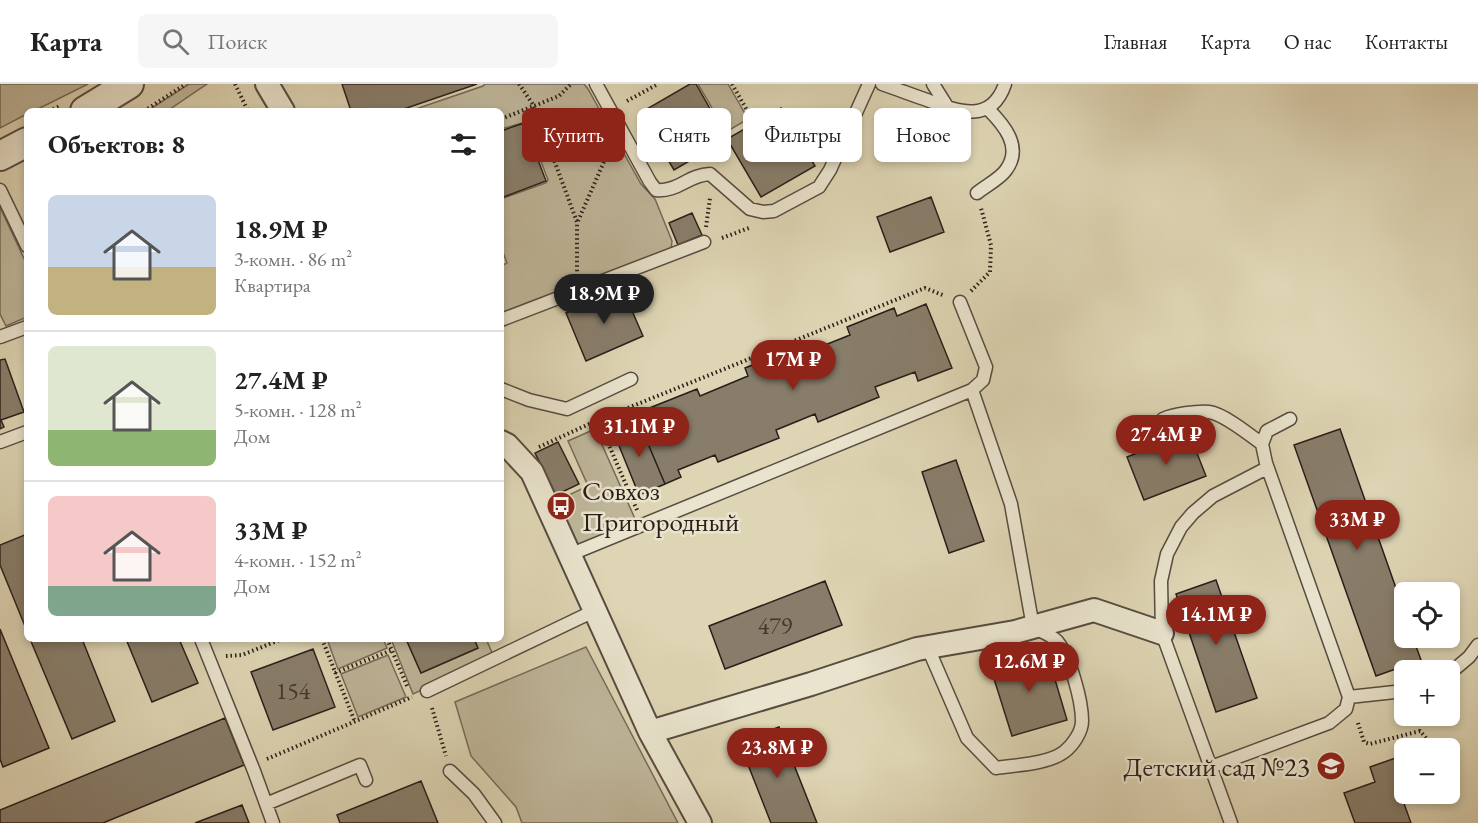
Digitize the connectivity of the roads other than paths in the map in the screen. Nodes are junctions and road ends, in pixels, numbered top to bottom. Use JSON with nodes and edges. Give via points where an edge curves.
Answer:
{"nodes":[{"id":1,"x":267,"y":84,"type":"edge"},
{"id":2,"x":596,"y":84,"type":"edge"},
{"id":3,"x":869,"y":84,"type":"edge"},
{"id":4,"x":882,"y":84,"type":"edge"},
{"id":5,"x":933,"y":84,"type":"edge"},
{"id":6,"x":1005,"y":84,"type":"edge"},
{"id":7,"x":281,"y":108,"type":"edge"},
{"id":8,"x":948,"y":108,"type":"joint"},
{"id":9,"x":988,"y":109,"type":"junction"},
{"id":10,"x":971,"y":113,"type":"edge"},
{"id":11,"x":24,"y":144,"type":"edge"},
{"id":12,"x":0,"y":156,"type":"edge"},
{"id":13,"x":0,"y":190,"type":"edge"},
{"id":14,"x":976,"y":193,"type":"road end"},
{"id":15,"x":24,"y":240,"type":"edge"},
{"id":16,"x":704,"y":242,"type":"road end"},
{"id":17,"x":960,"y":302,"type":"road end"},
{"id":18,"x":504,"y":319,"type":"edge"},
{"id":19,"x":24,"y":328,"type":"edge"},
{"id":20,"x":0,"y":337,"type":"edge"},
{"id":21,"x":632,"y":379,"type":"dead end"},
{"id":22,"x":504,"y":390,"type":"edge"},
{"id":23,"x":972,"y":390,"type":"junction"},
{"id":24,"x":1163,"y":419,"type":"dead end"},
{"id":25,"x":1290,"y":419,"type":"dead end"},
{"id":26,"x":24,"y":433,"type":"edge"},
{"id":27,"x":0,"y":442,"type":"edge"},
{"id":28,"x":504,"y":444,"type":"edge"},
{"id":29,"x":1262,"y":444,"type":"junction"},
{"id":30,"x":1268,"y":468,"type":"junction"},
{"id":31,"x":569,"y":555,"type":"junction"},
{"id":32,"x":594,"y":611,"type":"junction"},
{"id":33,"x":1033,"y":627,"type":"junction"},
{"id":34,"x":1162,"y":633,"type":"junction"},
{"id":35,"x":202,"y":642,"type":"edge"},
{"id":36,"x":1478,"y":645,"type":"edge"},
{"id":37,"x":928,"y":648,"type":"junction"},
{"id":38,"x":1460,"y":665,"type":"edge"},
{"id":39,"x":427,"y":691,"type":"road end"},
{"id":40,"x":1394,"y":692,"type":"edge"},
{"id":41,"x":1348,"y":697,"type":"junction"},
{"id":42,"x":650,"y":732,"type":"junction"},
{"id":43,"x":1211,"y":767,"type":"junction"},
{"id":44,"x":450,"y":771,"type":"road end"},
{"id":45,"x":366,"y":780,"type":"dead end"},
{"id":46,"x":266,"y":804,"type":"junction"},
{"id":47,"x":273,"y":823,"type":"edge"},
{"id":48,"x":495,"y":823,"type":"edge"},
{"id":49,"x":700,"y":823,"type":"edge"},
{"id":50,"x":1231,"y":823,"type":"edge"}],
"edges":[{"from":1,"to":7,"type":"street"},
{"from":2,"to":3,"type":"lane","via":[[656,190],[668,191],[699,174],[711,174],[750,209],[763,212],[774,211],[819,188]]},
{"from":4,"to":8,"type":"lane"},
{"from":5,"to":8,"type":"lane"},
{"from":6,"to":9,"type":"lane"},
{"from":9,"to":10,"type":"lane"},
{"from":9,"to":14,"type":"lane","via":[[1007,128],[1013,154],[1006,171]]},
{"from":11,"to":12,"type":"street"},
{"from":13,"to":15,"type":"lane"},
{"from":16,"to":18,"type":"lane"},
{"from":17,"to":23,"type":"lane","via":[[986,367],[983,380]]},
{"from":19,"to":20,"type":"lane"},
{"from":21,"to":22,"type":"lane","via":[[567,409]]},
{"from":23,"to":31,"type":"lane"},
{"from":23,"to":33,"type":"lane","via":[[1011,504]]},
{"from":24,"to":29,"type":"lane","via":[[1211,412]]},
{"from":25,"to":29,"type":"lane","via":[[1268,430]]},
{"from":26,"to":27,"type":"lane"},
{"from":28,"to":31,"type":"street","via":[[532,472]]},
{"from":29,"to":30,"type":"lane"},
{"from":30,"to":34,"type":"lane","via":[[1213,496],[1181,527],[1167,554],[1161,581]]},
{"from":30,"to":41,"type":"lane"},
{"from":31,"to":32,"type":"street"},
{"from":32,"to":39,"type":"lane"},
{"from":32,"to":42,"type":"street"},
{"from":33,"to":34,"type":"street","via":[[1094,610]]},
{"from":33,"to":37,"type":"street"},
{"from":33,"to":37,"type":"lane","via":[[1055,639],[1064,654],[1078,693],[1082,722],[1076,739],[1063,753],[1033,763],[996,768],[967,738]]},
{"from":34,"to":43,"type":"lane"},
{"from":35,"to":46,"type":"lane"},
{"from":36,"to":38,"type":"lane"},
{"from":37,"to":42,"type":"street"},
{"from":40,"to":41,"type":"lane"},
{"from":41,"to":43,"type":"lane","via":[[1346,709],[1329,723]]},
{"from":42,"to":49,"type":"street"},
{"from":43,"to":50,"type":"lane"},
{"from":44,"to":48,"type":"lane","via":[[474,794]]},
{"from":45,"to":46,"type":"lane","via":[[360,765]]},
{"from":46,"to":47,"type":"lane"}]}
